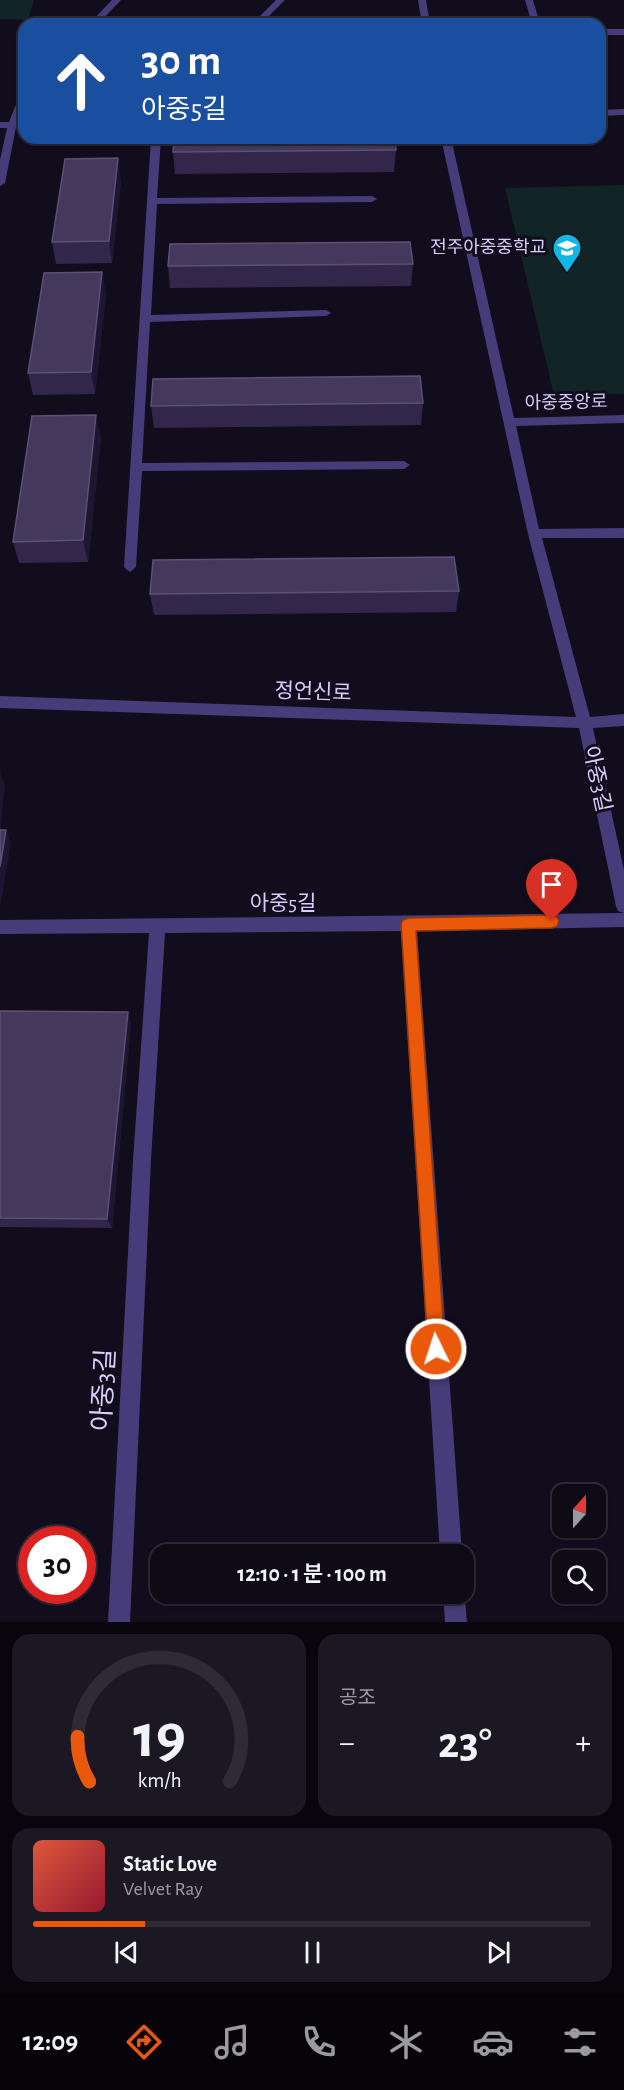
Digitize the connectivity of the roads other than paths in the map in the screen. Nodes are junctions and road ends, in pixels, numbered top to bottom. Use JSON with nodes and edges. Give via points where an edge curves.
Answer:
{"nodes":[{"id":1,"x":117,"y":0,"type":"edge"},
{"id":2,"x":281,"y":0,"type":"edge"},
{"id":3,"x":422,"y":0,"type":"edge"},
{"id":4,"x":529,"y":0,"type":"edge"},
{"id":5,"x":99,"y":18,"type":"edge"},
{"id":6,"x":262,"y":18,"type":"edge"},
{"id":7,"x":425,"y":18,"type":"edge"},
{"id":8,"x":534,"y":18,"type":"edge"},
{"id":9,"x":606,"y":32,"type":"edge"},
{"id":10,"x":624,"y":32,"type":"edge"},
{"id":11,"x":18,"y":110,"type":"edge"},
{"id":12,"x":624,"y":112,"type":"edge"},
{"id":13,"x":606,"y":113,"type":"edge"},
{"id":14,"x":12,"y":124,"type":"junction"},
{"id":15,"x":18,"y":124,"type":"edge"},
{"id":16,"x":0,"y":125,"type":"edge"},
{"id":17,"x":156,"y":144,"type":"edge"},
{"id":18,"x":447,"y":144,"type":"edge"},
{"id":19,"x":0,"y":183,"type":"edge"},
{"id":20,"x":372,"y":199,"type":"dead end"},
{"id":21,"x":152,"y":201,"type":"junction"},
{"id":22,"x":326,"y":313,"type":"dead end"},
{"id":23,"x":145,"y":319,"type":"junction"},
{"id":24,"x":624,"y":419,"type":"edge"},
{"id":25,"x":509,"y":422,"type":"junction"},
{"id":26,"x":404,"y":465,"type":"dead end"},
{"id":27,"x":136,"y":467,"type":"junction"},
{"id":28,"x":624,"y":533,"type":"edge"},
{"id":29,"x":534,"y":534,"type":"junction"},
{"id":30,"x":130,"y":567,"type":"dead end"},
{"id":31,"x":0,"y":702,"type":"edge"},
{"id":32,"x":624,"y":720,"type":"edge"},
{"id":33,"x":585,"y":723,"type":"junction"},
{"id":34,"x":624,"y":906,"type":"edge"},
{"id":35,"x":624,"y":920,"type":"edge"},
{"id":36,"x":409,"y":924,"type":"junction"},
{"id":37,"x":157,"y":926,"type":"junction"},
{"id":38,"x":0,"y":927,"type":"edge"},
{"id":39,"x":451,"y":1544,"type":"edge"},
{"id":40,"x":455,"y":1604,"type":"edge"},
{"id":41,"x":120,"y":1622,"type":"edge"},
{"id":42,"x":456,"y":1622,"type":"edge"}],
"edges":[{"from":1,"to":5,"type":"street"},
{"from":2,"to":6,"type":"street"},
{"from":3,"to":7,"type":"street"},
{"from":4,"to":8,"type":"street"},
{"from":9,"to":10,"type":"street"},
{"from":11,"to":14,"type":"street"},
{"from":12,"to":13,"type":"street"},
{"from":14,"to":15,"type":"street"},
{"from":14,"to":16,"type":"street"},
{"from":14,"to":19,"type":"street"},
{"from":17,"to":21,"type":"street"},
{"from":18,"to":25,"type":"street","name":"아중3길"},
{"from":20,"to":21,"type":"street"},
{"from":21,"to":23,"type":"street"},
{"from":22,"to":23,"type":"street"},
{"from":23,"to":27,"type":"street"},
{"from":24,"to":25,"type":"street","name":"아중중앙로"},
{"from":25,"to":29,"type":"street","name":"아중3길"},
{"from":26,"to":27,"type":"street"},
{"from":27,"to":30,"type":"street"},
{"from":28,"to":29,"type":"street"},
{"from":29,"to":33,"type":"street","name":"아중3길"},
{"from":31,"to":33,"type":"street","name":"정언신로"},
{"from":32,"to":33,"type":"street","name":"정언신로"},
{"from":33,"to":34,"type":"street","name":"아중3길"},
{"from":35,"to":36,"type":"street","name":"아중5길"},
{"from":36,"to":37,"type":"street","name":"아중5길"},
{"from":36,"to":39,"type":"street"},
{"from":37,"to":38,"type":"street","name":"아중5길"},
{"from":37,"to":41,"type":"street","name":"아중3길"},
{"from":40,"to":42,"type":"street"}]}
